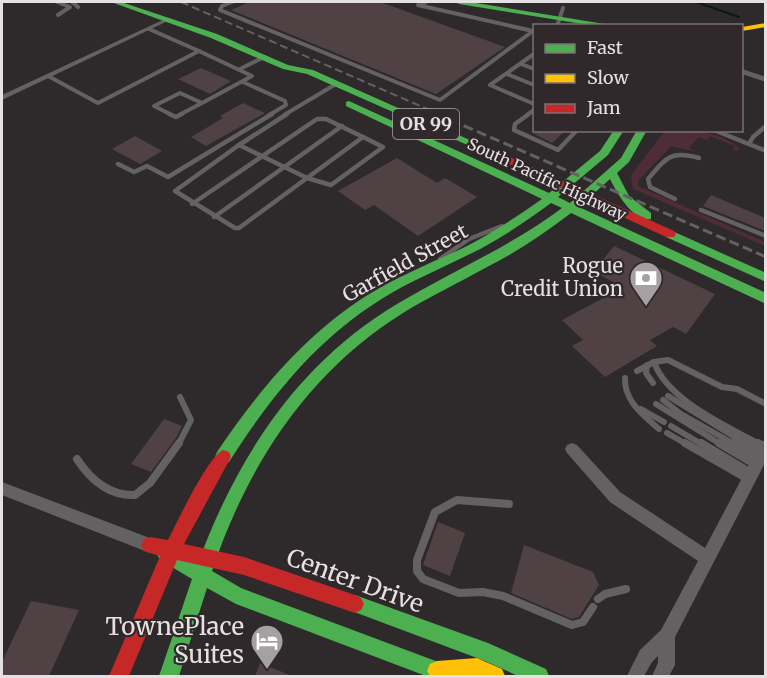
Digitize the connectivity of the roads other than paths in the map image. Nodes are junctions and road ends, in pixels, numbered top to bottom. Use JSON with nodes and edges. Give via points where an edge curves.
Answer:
{"nodes":[{"id":1,"x":57,"y":2,"type":"edge"},
{"id":2,"x":72,"y":2,"type":"edge"},
{"id":3,"x":115,"y":2,"type":"edge"},
{"id":4,"x":232,"y":2,"type":"edge"},
{"id":5,"x":410,"y":2,"type":"edge"},
{"id":6,"x":426,"y":2,"type":"edge"},
{"id":7,"x":459,"y":2,"type":"edge"},
{"id":8,"x":418,"y":5,"type":"junction"},
{"id":9,"x":78,"y":7,"type":"dead end"},
{"id":10,"x":58,"y":15,"type":"dead end"},
{"id":11,"x":560,"y":17,"type":"edge"},
{"id":12,"x":169,"y":19,"type":"junction"},
{"id":13,"x":601,"y":24,"type":"edge"},
{"id":14,"x":765,"y":25,"type":"edge"},
{"id":15,"x":149,"y":28,"type":"junction"},
{"id":16,"x":743,"y":29,"type":"edge"},
{"id":17,"x":533,"y":31,"type":"edge"},
{"id":18,"x":199,"y":51,"type":"junction"},
{"id":19,"x":533,"y":55,"type":"edge"},
{"id":20,"x":264,"y":57,"type":"junction"},
{"id":21,"x":521,"y":64,"type":"junction"},
{"id":22,"x":286,"y":67,"type":"junction"},
{"id":23,"x":240,"y":69,"type":"junction"},
{"id":24,"x":533,"y":69,"type":"edge"},
{"id":25,"x":743,"y":72,"type":"edge"},
{"id":26,"x":507,"y":74,"type":"junction"},
{"id":27,"x":48,"y":76,"type":"junction"},
{"id":28,"x":765,"y":80,"type":"edge"},
{"id":29,"x":243,"y":82,"type":"junction"},
{"id":30,"x":336,"y":84,"type":"junction"},
{"id":31,"x":533,"y":85,"type":"edge"},
{"id":32,"x":323,"y":92,"type":"junction"},
{"id":33,"x":2,"y":98,"type":"edge"},
{"id":34,"x":202,"y":103,"type":"junction"},
{"id":35,"x":533,"y":104,"type":"edge"},
{"id":36,"x":533,"y":111,"type":"edge"},
{"id":37,"x":342,"y":126,"type":"junction"},
{"id":38,"x":765,"y":126,"type":"edge"},
{"id":39,"x":575,"y":132,"type":"edge"},
{"id":40,"x":618,"y":132,"type":"edge"},
{"id":41,"x":641,"y":132,"type":"edge"},
{"id":42,"x":719,"y":132,"type":"edge"},
{"id":43,"x":363,"y":137,"type":"junction"},
{"id":44,"x":749,"y":144,"type":"junction"},
{"id":45,"x":239,"y":145,"type":"junction"},
{"id":46,"x":765,"y":151,"type":"edge"},
{"id":47,"x":262,"y":156,"type":"junction"},
{"id":48,"x":699,"y":158,"type":"dead end"},
{"id":49,"x":118,"y":164,"type":"dead end"},
{"id":50,"x":285,"y":166,"type":"junction"},
{"id":51,"x":612,"y":173,"type":"junction"},
{"id":52,"x":307,"y":177,"type":"junction"},
{"id":53,"x":565,"y":187,"type":"junction"},
{"id":54,"x":585,"y":196,"type":"junction"},
{"id":55,"x":549,"y":199,"type":"junction"},
{"id":56,"x":675,"y":199,"type":"dead end"},
{"id":57,"x":192,"y":204,"type":"junction"},
{"id":58,"x":571,"y":208,"type":"junction"},
{"id":59,"x":701,"y":210,"type":"dead end"},
{"id":60,"x":214,"y":217,"type":"junction"},
{"id":61,"x":765,"y":236,"type":"edge"},
{"id":62,"x":675,"y":238,"type":"junction"},
{"id":63,"x":765,"y":278,"type":"edge"},
{"id":64,"x":765,"y":299,"type":"edge"},
{"id":65,"x":650,"y":364,"type":"junction"},
{"id":66,"x":637,"y":371,"type":"dead end"},
{"id":67,"x":625,"y":378,"type":"dead end"},
{"id":68,"x":653,"y":383,"type":"dead end"},
{"id":69,"x":180,"y":397,"type":"dead end"},
{"id":70,"x":765,"y":404,"type":"edge"},
{"id":71,"x":572,"y":449,"type":"dead end"},
{"id":72,"x":77,"y":459,"type":"dead end"},
{"id":73,"x":758,"y":460,"type":"edge"},
{"id":74,"x":2,"y":489,"type":"edge"},
{"id":75,"x":509,"y":504,"type":"dead end"},
{"id":76,"x":150,"y":544,"type":"joint"},
{"id":77,"x":172,"y":553,"type":"junction"},
{"id":78,"x":210,"y":558,"type":"junction"},
{"id":79,"x":706,"y":558,"type":"junction"},
{"id":80,"x":204,"y":576,"type":"junction"},
{"id":81,"x":626,"y":589,"type":"dead end"},
{"id":82,"x":667,"y":636,"type":"junction"},
{"id":83,"x":444,"y":674,"type":"edge"},
{"id":84,"x":119,"y":676,"type":"edge"},
{"id":85,"x":169,"y":676,"type":"edge"},
{"id":86,"x":495,"y":676,"type":"edge"},
{"id":87,"x":539,"y":676,"type":"edge"},
{"id":88,"x":634,"y":676,"type":"edge"},
{"id":89,"x":660,"y":676,"type":"edge"}],
"edges":[{"from":1,"to":10,"type":"lane","via":[[70,7]]},
{"from":2,"to":9,"type":"lane"},
{"from":3,"to":12,"type":"main road","name":"South Pacific Highway","number":"OR 99"},
{"from":4,"to":17,"type":"lane","via":[[220,10],[440,100]]},
{"from":5,"to":8,"type":"lane"},
{"from":6,"to":8,"type":"lane"},
{"from":7,"to":11,"type":"main road"},
{"from":8,"to":17,"type":"lane"},
{"from":11,"to":13,"type":"main road"},
{"from":12,"to":15,"type":"street"},
{"from":12,"to":20,"type":"main road","name":"South Pacific Highway","number":"OR 99"},
{"from":14,"to":16,"type":"main road"},
{"from":15,"to":18,"type":"lane"},
{"from":15,"to":27,"type":"street"},
{"from":18,"to":23,"type":"lane"},
{"from":18,"to":27,"type":"lane","via":[[98,103]]},
{"from":19,"to":21,"type":"lane"},
{"from":20,"to":22,"type":"main road","name":"South Pacific Highway","number":"OR 99"},
{"from":20,"to":23,"type":"lane"},
{"from":21,"to":24,"type":"lane"},
{"from":21,"to":26,"type":"lane"},
{"from":22,"to":30,"type":"main road","name":"South Pacific Highway","number":"OR 99"},
{"from":22,"to":32,"type":"main road","name":"South Pacific Highway","number":"OR 99","via":[[296,79]]},
{"from":23,"to":29,"type":"lane","via":[[252,76]]},
{"from":25,"to":28,"type":"street"},
{"from":26,"to":31,"type":"lane"},
{"from":26,"to":35,"type":"lane","via":[[490,86]]},
{"from":27,"to":33,"type":"street"},
{"from":29,"to":34,"type":"lane"},
{"from":29,"to":49,"type":"lane","via":[[285,101],[286,105],[168,177],[147,166],[134,172]]},
{"from":30,"to":32,"type":"lane"},
{"from":30,"to":53,"type":"main road","name":"South Pacific Highway","number":"OR 99"},
{"from":32,"to":45,"type":"lane"},
{"from":32,"to":55,"type":"main road","name":"South Pacific Highway","number":"OR 99"},
{"from":34,"to":34,"type":"lane","via":[[180,93],[154,106],[176,117]]},
{"from":36,"to":39,"type":"lane","via":[[515,124],[514,130],[558,150]]},
{"from":37,"to":43,"type":"lane"},
{"from":37,"to":47,"type":"lane","via":[[326,118],[317,119]]},
{"from":37,"to":50,"type":"lane"},
{"from":38,"to":44,"type":"lane"},
{"from":40,"to":53,"type":"main road","name":"Garfield Street","via":[[604,153]]},
{"from":41,"to":51,"type":"main road","name":"Garfield Street","via":[[635,146]]},
{"from":42,"to":44,"type":"lane"},
{"from":43,"to":52,"type":"lane"},
{"from":43,"to":52,"type":"lane","via":[[383,147],[331,185],[323,186]]},
{"from":44,"to":46,"type":"lane"},
{"from":45,"to":47,"type":"lane"},
{"from":45,"to":57,"type":"lane","via":[[177,188],[177,194]]},
{"from":47,"to":50,"type":"lane"},
{"from":47,"to":57,"type":"lane"},
{"from":48,"to":56,"type":"lane","via":[[671,154],[648,179],[650,187]]},
{"from":50,"to":52,"type":"lane"},
{"from":50,"to":60,"type":"lane"},
{"from":51,"to":54,"type":"main road","name":"Garfield Street"},
{"from":51,"to":62,"type":"main road","via":[[616,187],[628,201]]},
{"from":52,"to":60,"type":"lane","via":[[239,228]]},
{"from":53,"to":54,"type":"main road","name":"South Pacific Highway","number":"OR 99"},
{"from":53,"to":55,"type":"main road","name":"Garfield Street"},
{"from":54,"to":58,"type":"main road","name":"Garfield Street"},
{"from":54,"to":62,"type":"main road","name":"South Pacific Highway","number":"OR 99"},
{"from":55,"to":58,"type":"main road","name":"South Pacific Highway","number":"OR 99"},
{"from":55,"to":77,"type":"main road","name":"Garfield Street","via":[[514,225],[363,304],[321,335],[265,394],[216,465]]},
{"from":57,"to":60,"type":"lane"},
{"from":58,"to":64,"type":"main road","name":"South Pacific Highway","number":"OR 99"},
{"from":58,"to":78,"type":"main road","name":"Garfield Street","via":[[498,256],[386,317],[315,377],[267,438],[242,478]]},
{"from":59,"to":61,"type":"lane"},
{"from":62,"to":63,"type":"main road","name":"South Pacific Highway","number":"OR 99"},
{"from":65,"to":66,"type":"lane"},
{"from":65,"to":68,"type":"lane","via":[[646,373]]},
{"from":65,"to":70,"type":"lane","via":[[675,362]]},
{"from":65,"to":73,"type":"lane"},
{"from":67,"to":73,"type":"lane","via":[[625,388],[636,406],[665,428]]},
{"from":69,"to":72,"type":"lane","via":[[190,416],[189,427],[139,494],[125,495],[99,486]]},
{"from":71,"to":79,"type":"street","via":[[615,497]]},
{"from":73,"to":73,"type":"lane","via":[[678,419],[662,400],[690,411]]},
{"from":73,"to":79,"type":"street"},
{"from":74,"to":76,"type":"street","name":"Center Drive"},
{"from":75,"to":81,"type":"lane","via":[[457,500],[435,512],[417,560],[417,571],[423,579],[459,593],[503,596],[579,626],[605,594]]},
{"from":76,"to":77,"type":"main road","name":"Center Drive"},
{"from":77,"to":78,"type":"main road","name":"Center Drive"},
{"from":77,"to":80,"type":"main road","name":"Center Drive"},
{"from":77,"to":84,"type":"main road","name":"Garfield Street"},
{"from":78,"to":80,"type":"main road","name":"Garfield Street"},
{"from":78,"to":87,"type":"main road","name":"Center Drive","via":[[289,580],[488,653]]},
{"from":79,"to":82,"type":"street"},
{"from":80,"to":83,"type":"main road","name":"Center Drive","via":[[236,595]]},
{"from":80,"to":85,"type":"main road","name":"Garfield Street"},
{"from":82,"to":88,"type":"street","via":[[646,656]]},
{"from":82,"to":89,"type":"street","via":[[666,664]]},
{"from":83,"to":86,"type":"main road","via":[[477,668]]}]}
